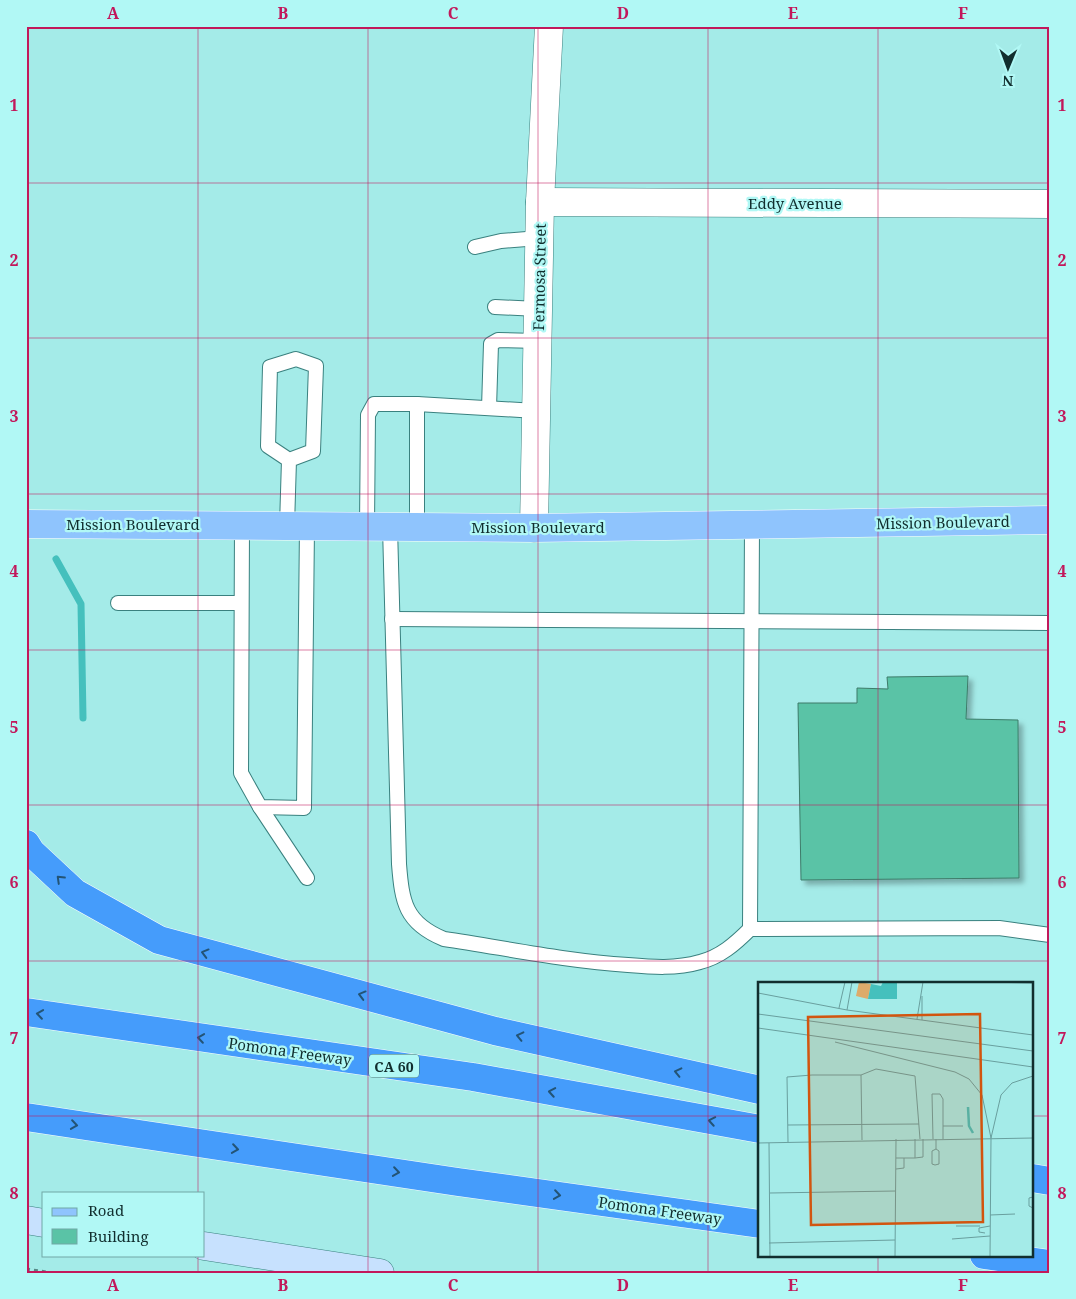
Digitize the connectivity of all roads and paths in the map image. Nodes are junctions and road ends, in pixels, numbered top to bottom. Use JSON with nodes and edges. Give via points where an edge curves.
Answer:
{"nodes":[{"id":1,"x":548,"y":26,"type":"edge"},
{"id":2,"x":540,"y":202,"type":"junction"},
{"id":3,"x":1050,"y":204,"type":"edge"},
{"id":4,"x":539,"y":238,"type":"junction"},
{"id":5,"x":475,"y":247,"type":"dead end"},
{"id":6,"x":495,"y":307,"type":"dead end"},
{"id":7,"x":538,"y":309,"type":"junction"},
{"id":8,"x":538,"y":341,"type":"junction"},
{"id":9,"x":417,"y":404,"type":"junction"},
{"id":10,"x":489,"y":408,"type":"junction"},
{"id":11,"x":536,"y":411,"type":"junction"},
{"id":12,"x":289,"y":460,"type":"junction"},
{"id":13,"x":1050,"y":520,"type":"edge"},
{"id":14,"x":26,"y":524,"type":"edge"},
{"id":15,"x":242,"y":525,"type":"junction"},
{"id":16,"x":752,"y":525,"type":"junction"},
{"id":17,"x":297,"y":526,"type":"junction"},
{"id":18,"x":378,"y":527,"type":"junction"},
{"id":19,"x":417,"y":527,"type":"junction"},
{"id":20,"x":534,"y":528,"type":"junction"},
{"id":21,"x":118,"y":603,"type":"dead end"},
{"id":22,"x":241,"y":603,"type":"junction"},
{"id":23,"x":392,"y":619,"type":"junction"},
{"id":24,"x":752,"y":622,"type":"junction"},
{"id":25,"x":1050,"y":623,"type":"edge"},
{"id":26,"x":260,"y":807,"type":"junction"},
{"id":27,"x":26,"y":844,"type":"edge"},
{"id":28,"x":306,"y":878,"type":"dead end"},
{"id":29,"x":750,"y":929,"type":"junction"},
{"id":30,"x":1050,"y":935,"type":"edge"},
{"id":31,"x":26,"y":1012,"type":"edge"},
{"id":32,"x":758,"y":1090,"type":"edge"},
{"id":33,"x":26,"y":1117,"type":"edge"},
{"id":34,"x":758,"y":1129,"type":"edge"},
{"id":35,"x":1034,"y":1178,"type":"edge"},
{"id":36,"x":1050,"y":1181,"type":"edge"},
{"id":37,"x":26,"y":1220,"type":"edge"},
{"id":38,"x":42,"y":1223,"type":"edge"},
{"id":39,"x":758,"y":1224,"type":"edge"},
{"id":40,"x":205,"y":1246,"type":"edge"},
{"id":41,"x":991,"y":1256,"type":"edge"},
{"id":42,"x":1050,"y":1264,"type":"edge"},
{"id":43,"x":26,"y":1269,"type":"edge"},
{"id":44,"x":369,"y":1272,"type":"edge"},
{"id":45,"x":53,"y":1273,"type":"edge"}],
"edges":[{"from":1,"to":2,"type":"street","name":"Fermosa Street"},
{"from":2,"to":3,"type":"street","name":"Eddy Avenue"},
{"from":2,"to":4,"type":"street","name":"Fermosa Street"},
{"from":4,"to":5,"type":"lane"},
{"from":4,"to":7,"type":"street","name":"Fermosa Street"},
{"from":6,"to":7,"type":"lane"},
{"from":7,"to":8,"type":"street","name":"Fermosa Street"},
{"from":8,"to":10,"type":"lane","via":[[498,340],[491,344]]},
{"from":8,"to":11,"type":"street","name":"Fermosa Street"},
{"from":9,"to":10,"type":"lane"},
{"from":9,"to":18,"type":"lane","via":[[374,404],[368,415]]},
{"from":9,"to":19,"type":"lane"},
{"from":10,"to":11,"type":"lane"},
{"from":11,"to":20,"type":"street","name":"Fermosa Street"},
{"from":12,"to":12,"type":"lane","via":[[313,451],[316,366],[296,358],[270,367],[268,446]]},
{"from":12,"to":17,"type":"lane"},
{"from":13,"to":16,"type":"main road","name":"Mission Boulevard"},
{"from":14,"to":15,"type":"main road","name":"Mission Boulevard"},
{"from":15,"to":17,"type":"main road","name":"Mission Boulevard"},
{"from":15,"to":22,"type":"lane"},
{"from":16,"to":20,"type":"main road","name":"Mission Boulevard"},
{"from":16,"to":24,"type":"lane"},
{"from":17,"to":18,"type":"main road","name":"Mission Boulevard"},
{"from":17,"to":26,"type":"lane","via":[[304,808]]},
{"from":18,"to":19,"type":"main road","name":"Mission Boulevard"},
{"from":18,"to":23,"type":"lane"},
{"from":19,"to":20,"type":"main road","name":"Mission Boulevard"},
{"from":21,"to":22,"type":"lane"},
{"from":22,"to":26,"type":"lane","via":[[241,774]]},
{"from":23,"to":24,"type":"lane"},
{"from":23,"to":29,"type":"lane","via":[[401,885],[405,904],[421,926],[444,938],[599,963],[656,967],[684,966],[715,957]]},
{"from":24,"to":25,"type":"lane"},
{"from":24,"to":29,"type":"lane"},
{"from":26,"to":28,"type":"lane"},
{"from":32,"to":27,"type":"highway","one_way":true,"via":[[495,1031],[159,940],[75,893]]},
{"from":29,"to":30,"type":"lane","via":[[999,928]]},
{"from":34,"to":31,"type":"highway","name":"Pomona Freeway","number":"CA 60","one_way":true,"via":[[473,1077]]},
{"from":33,"to":39,"type":"highway","name":"Pomona Freeway","one_way":true},
{"from":35,"to":36,"type":"highway"},
{"from":37,"to":38,"type":"street"},
{"from":40,"to":44,"type":"street"},
{"from":41,"to":42,"type":"highway"},
{"from":43,"to":45,"type":"path"}]}
